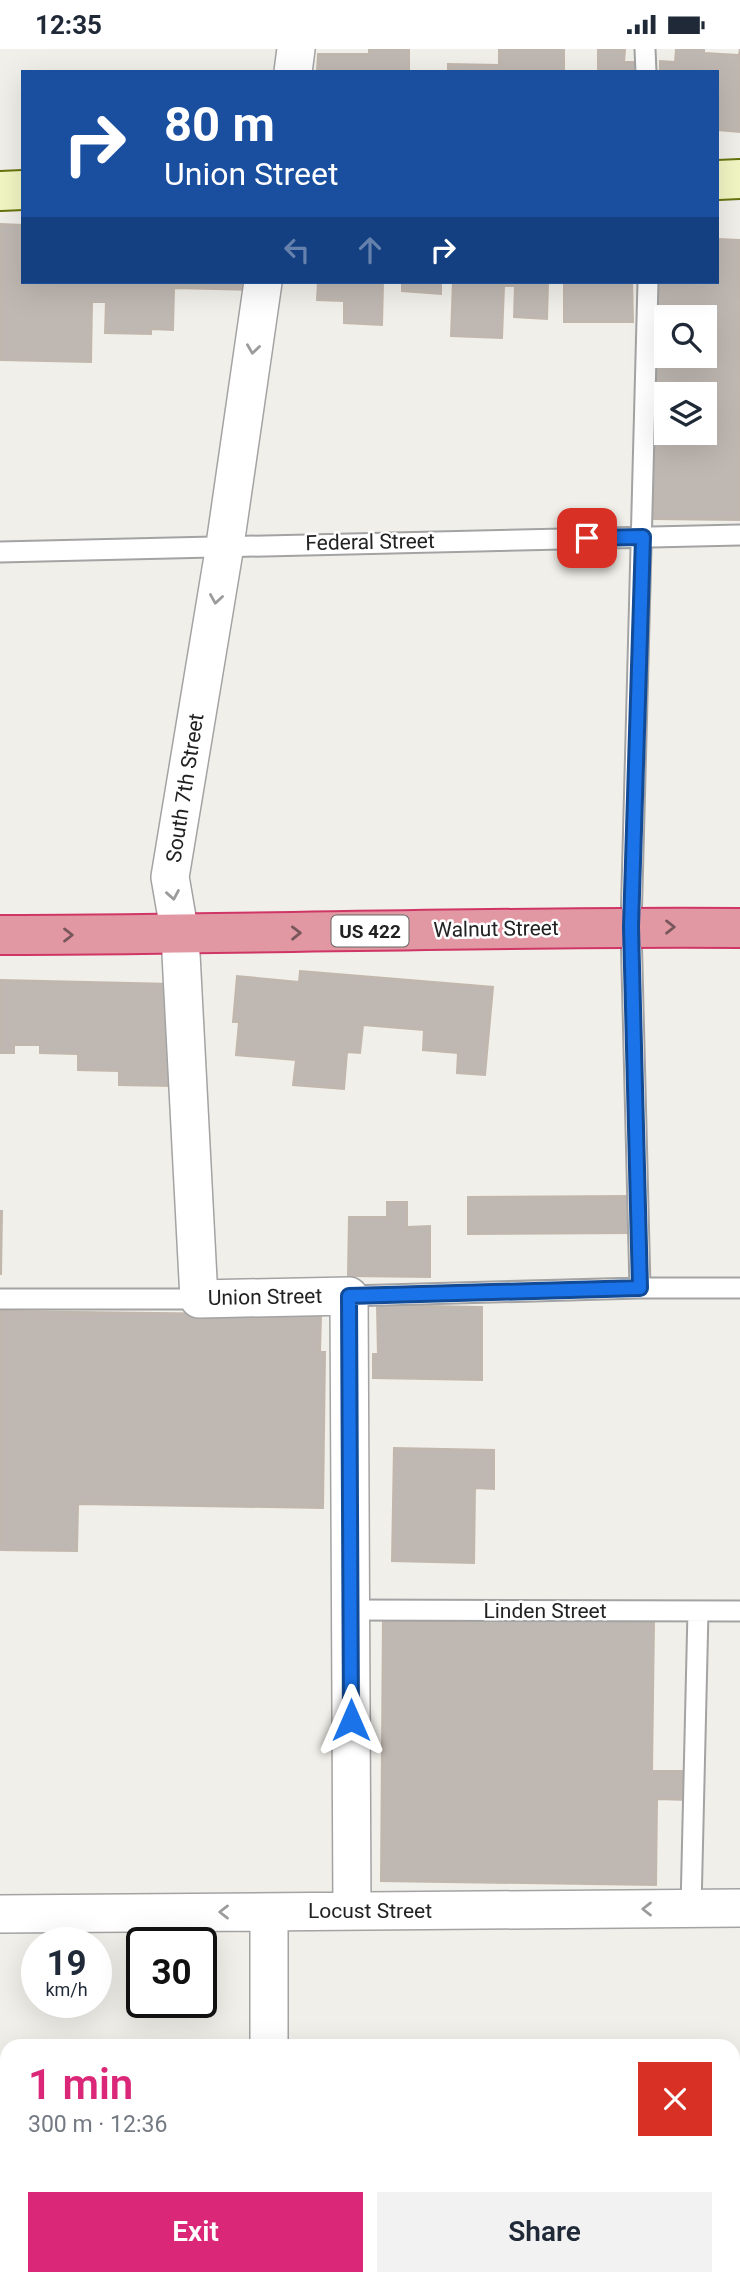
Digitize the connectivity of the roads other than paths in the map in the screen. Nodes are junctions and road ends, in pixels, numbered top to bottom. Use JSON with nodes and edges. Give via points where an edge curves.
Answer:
{"nodes":[{"id":1,"x":296,"y":49,"type":"edge"},
{"id":2,"x":645,"y":49,"type":"edge"},
{"id":3,"x":293,"y":70,"type":"edge"},
{"id":4,"x":646,"y":70,"type":"edge"},
{"id":5,"x":740,"y":179,"type":"edge"},
{"id":6,"x":719,"y":180,"type":"edge"},
{"id":7,"x":21,"y":190,"type":"edge"},
{"id":8,"x":0,"y":191,"type":"edge"},
{"id":9,"x":263,"y":284,"type":"edge"},
{"id":10,"x":648,"y":284,"type":"edge"},
{"id":11,"x":740,"y":535,"type":"edge"},
{"id":12,"x":643,"y":537,"type":"junction"},
{"id":13,"x":225,"y":545,"type":"junction"},
{"id":14,"x":0,"y":552,"type":"edge"},
{"id":15,"x":631,"y":927,"type":"junction"},
{"id":16,"x":740,"y":928,"type":"edge"},
{"id":17,"x":0,"y":935,"type":"edge"},
{"id":18,"x":180,"y":935,"type":"junction"},
{"id":19,"x":640,"y":1288,"type":"junction"},
{"id":20,"x":740,"y":1288,"type":"edge"},
{"id":21,"x":349,"y":1296,"type":"junction"},
{"id":22,"x":0,"y":1299,"type":"edge"},
{"id":23,"x":199,"y":1299,"type":"junction"},
{"id":24,"x":350,"y":1610,"type":"junction"},
{"id":25,"x":698,"y":1611,"type":"junction"},
{"id":26,"x":740,"y":1611,"type":"edge"},
{"id":27,"x":691,"y":1908,"type":"junction"},
{"id":28,"x":740,"y":1908,"type":"edge"},
{"id":29,"x":352,"y":1911,"type":"junction"},
{"id":30,"x":269,"y":1912,"type":"junction"},
{"id":31,"x":0,"y":1914,"type":"edge"},
{"id":32,"x":269,"y":2039,"type":"edge"}],
"edges":[{"from":1,"to":3,"type":"street"},
{"from":2,"to":4,"type":"lane"},
{"from":5,"to":6,"type":"street"},
{"from":7,"to":8,"type":"street"},
{"from":9,"to":13,"type":"street","name":"South 7th Street","one_way":true},
{"from":10,"to":12,"type":"lane"},
{"from":11,"to":12,"type":"lane","name":"Federal Street"},
{"from":12,"to":13,"type":"lane","name":"Federal Street"},
{"from":12,"to":15,"type":"lane"},
{"from":13,"to":14,"type":"lane","name":"Federal Street"},
{"from":13,"to":18,"type":"street","name":"South 7th Street","one_way":true,"via":[[170,877]]},
{"from":15,"to":16,"type":"highway","name":"Walnut Street","number":"US 422","one_way":true},
{"from":18,"to":15,"type":"highway","name":"Walnut Street","number":"US 422","one_way":true},
{"from":15,"to":19,"type":"lane"},
{"from":17,"to":18,"type":"highway","name":"Walnut Street","number":"US 422","one_way":true},
{"from":18,"to":23,"type":"street","name":"South 7th Street"},
{"from":19,"to":20,"type":"lane","name":"Union Street"},
{"from":19,"to":21,"type":"lane","name":"Union Street"},
{"from":21,"to":23,"type":"street","name":"Union Street"},
{"from":21,"to":24,"type":"street"},
{"from":22,"to":23,"type":"lane","name":"Union Street"},
{"from":24,"to":25,"type":"lane","name":"Linden Street"},
{"from":24,"to":29,"type":"street"},
{"from":25,"to":26,"type":"lane","name":"Linden Street"},
{"from":25,"to":27,"type":"lane"},
{"from":27,"to":28,"type":"street","name":"Locust Street"},
{"from":27,"to":29,"type":"street","name":"Locust Street","one_way":true},
{"from":29,"to":30,"type":"street","name":"Locust Street"},
{"from":30,"to":31,"type":"street","name":"Locust Street","one_way":true},
{"from":30,"to":32,"type":"street"}]}
